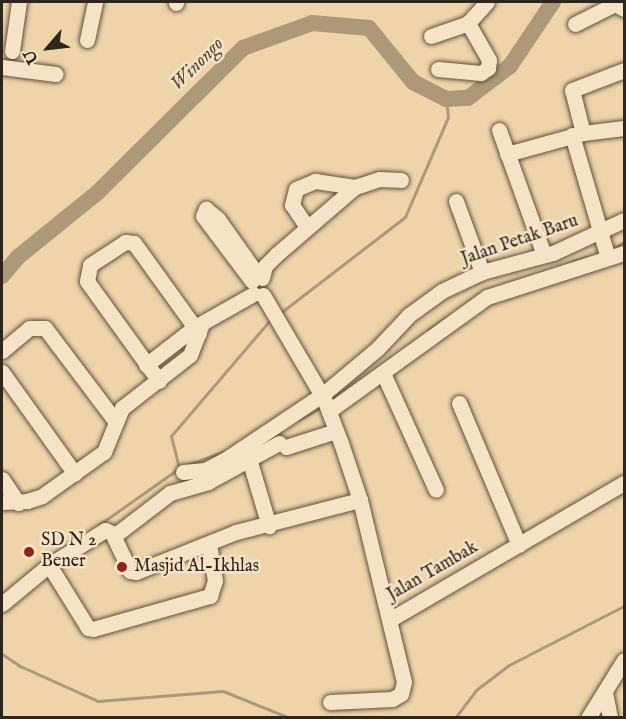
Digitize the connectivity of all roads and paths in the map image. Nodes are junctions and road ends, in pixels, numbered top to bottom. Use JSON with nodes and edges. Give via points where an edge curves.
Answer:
{"nodes":[{"id":1,"x":19,"y":2,"type":"edge"},
{"id":2,"x":95,"y":2,"type":"edge"},
{"id":3,"x":487,"y":2,"type":"edge"},
{"id":4,"x":624,"y":9,"type":"edge"},
{"id":5,"x":468,"y":23,"type":"junction"},
{"id":6,"x":575,"y":24,"type":"dead end"},
{"id":7,"x":431,"y":36,"type":"dead end"},
{"id":8,"x":87,"y":40,"type":"dead end"},
{"id":9,"x":12,"y":51,"type":"dead end"},
{"id":10,"x":2,"y":67,"type":"edge"},
{"id":11,"x":438,"y":69,"type":"dead end"},
{"id":12,"x":624,"y":70,"type":"edge"},
{"id":13,"x":56,"y":74,"type":"dead end"},
{"id":14,"x":624,"y":128,"type":"edge"},
{"id":15,"x":499,"y":130,"type":"dead end"},
{"id":16,"x":578,"y":134,"type":"junction"},
{"id":17,"x":507,"y":154,"type":"junction"},
{"id":18,"x":401,"y":180,"type":"dead end"},
{"id":19,"x":355,"y":187,"type":"junction"},
{"id":20,"x":456,"y":201,"type":"dead end"},
{"id":21,"x":624,"y":220,"type":"edge"},
{"id":22,"x":214,"y":222,"type":"dead end"},
{"id":23,"x":307,"y":227,"type":"junction"},
{"id":24,"x":602,"y":234,"type":"junction"},
{"id":25,"x":624,"y":253,"type":"edge"},
{"id":26,"x":544,"y":255,"type":"junction"},
{"id":27,"x":608,"y":258,"type":"junction"},
{"id":28,"x":482,"y":272,"type":"junction"},
{"id":29,"x":258,"y":285,"type":"junction"},
{"id":30,"x":198,"y":328,"type":"junction"},
{"id":31,"x":2,"y":351,"type":"edge"},
{"id":32,"x":146,"y":365,"type":"junction"},
{"id":33,"x":2,"y":372,"type":"edge"},
{"id":34,"x":383,"y":373,"type":"junction"},
{"id":35,"x":159,"y":381,"type":"junction"},
{"id":36,"x":326,"y":403,"type":"junction"},
{"id":37,"x":459,"y":403,"type":"dead end"},
{"id":38,"x":116,"y":422,"type":"junction"},
{"id":39,"x":336,"y":430,"type":"junction"},
{"id":40,"x":250,"y":462,"type":"junction"},
{"id":41,"x":183,"y":472,"type":"dead end"},
{"id":42,"x":75,"y":474,"type":"junction"},
{"id":43,"x":2,"y":479,"type":"edge"},
{"id":44,"x":624,"y":483,"type":"edge"},
{"id":45,"x":436,"y":490,"type":"dead end"},
{"id":46,"x":360,"y":500,"type":"junction"},
{"id":47,"x":2,"y":502,"type":"edge"},
{"id":48,"x":18,"y":503,"type":"junction"},
{"id":49,"x":269,"y":526,"type":"junction"},
{"id":50,"x":114,"y":536,"type":"junction"},
{"id":51,"x":209,"y":543,"type":"junction"},
{"id":52,"x":519,"y":545,"type":"junction"},
{"id":53,"x":49,"y":565,"type":"junction"},
{"id":54,"x":2,"y":602,"type":"edge"},
{"id":55,"x":391,"y":619,"type":"junction"},
{"id":56,"x":624,"y":660,"type":"edge"},
{"id":57,"x":605,"y":692,"type":"junction"},
{"id":58,"x":330,"y":702,"type":"dead end"},
{"id":59,"x":588,"y":717,"type":"edge"},
{"id":60,"x":610,"y":717,"type":"edge"}],
"edges":[{"from":1,"to":9,"type":"street"},
{"from":2,"to":8,"type":"street"},
{"from":3,"to":5,"type":"street"},
{"from":4,"to":6,"type":"street","via":[[615,4]]},
{"from":5,"to":7,"type":"street"},
{"from":5,"to":11,"type":"street","via":[[489,60],[488,68],[481,73]]},
{"from":10,"to":13,"type":"street"},
{"from":12,"to":16,"type":"street","via":[[572,90]]},
{"from":14,"to":16,"type":"street"},
{"from":15,"to":17,"type":"street"},
{"from":16,"to":17,"type":"street"},
{"from":16,"to":24,"type":"street"},
{"from":17,"to":26,"type":"street"},
{"from":18,"to":19,"type":"street","via":[[380,178]]},
{"from":19,"to":23,"type":"street"},
{"from":19,"to":23,"type":"street","via":[[315,181],[296,189],[292,206]]},
{"from":20,"to":28,"type":"street"},
{"from":21,"to":24,"type":"street","name":"Jalan Petak Baru"},
{"from":22,"to":29,"type":"street","name":"Jalan Tambak"},
{"from":23,"to":29,"type":"street","via":[[265,266]]},
{"from":24,"to":26,"type":"street","name":"Jalan Petak Baru"},
{"from":24,"to":27,"type":"street"},
{"from":25,"to":27,"type":"street"},
{"from":26,"to":28,"type":"street","name":"Jalan Petak Baru"},
{"from":27,"to":34,"type":"street","via":[[487,297]]},
{"from":28,"to":36,"type":"street","name":"Jalan Petak Baru","via":[[418,307]]},
{"from":29,"to":30,"type":"street"},
{"from":29,"to":36,"type":"street","name":"Jalan Tambak"},
{"from":30,"to":32,"type":"street"},
{"from":30,"to":32,"type":"street","via":[[134,243],[125,242],[90,265],[87,281]]},
{"from":30,"to":35,"type":"street","via":[[190,356]]},
{"from":31,"to":38,"type":"street","via":[[29,328],[42,326]]},
{"from":32,"to":35,"type":"street"},
{"from":33,"to":42,"type":"street"},
{"from":34,"to":36,"type":"street"},
{"from":34,"to":45,"type":"street"},
{"from":35,"to":38,"type":"street","via":[[122,408]]},
{"from":36,"to":39,"type":"street","name":"Jalan Tambak"},
{"from":36,"to":41,"type":"street","via":[[205,470]]},
{"from":37,"to":52,"type":"street"},
{"from":38,"to":42,"type":"street","via":[[108,448]]},
{"from":39,"to":40,"type":"street","via":[[283,445]]},
{"from":39,"to":46,"type":"street","name":"Jalan Tambak"},
{"from":40,"to":49,"type":"street"},
{"from":40,"to":50,"type":"street","via":[[208,482],[170,493]]},
{"from":42,"to":48,"type":"street","via":[[42,496]]},
{"from":43,"to":48,"type":"street"},
{"from":44,"to":52,"type":"street","name":"Jalan Tambak"},
{"from":46,"to":49,"type":"street"},
{"from":46,"to":55,"type":"street","name":"Jalan Tambak"},
{"from":47,"to":48,"type":"street"},
{"from":49,"to":51,"type":"street","via":[[236,532]]},
{"from":50,"to":51,"type":"street","via":[[134,573]]},
{"from":50,"to":53,"type":"street","via":[[110,530],[103,531]]},
{"from":51,"to":53,"type":"street","via":[[215,581],[210,596],[93,629],[88,628]]},
{"from":52,"to":55,"type":"street","name":"Jalan Tambak"},
{"from":53,"to":54,"type":"street"},
{"from":55,"to":58,"type":"street","via":[[404,682],[401,694],[392,699]]},
{"from":56,"to":57,"type":"street"},
{"from":57,"to":59,"type":"street"},
{"from":57,"to":60,"type":"street"}]}
